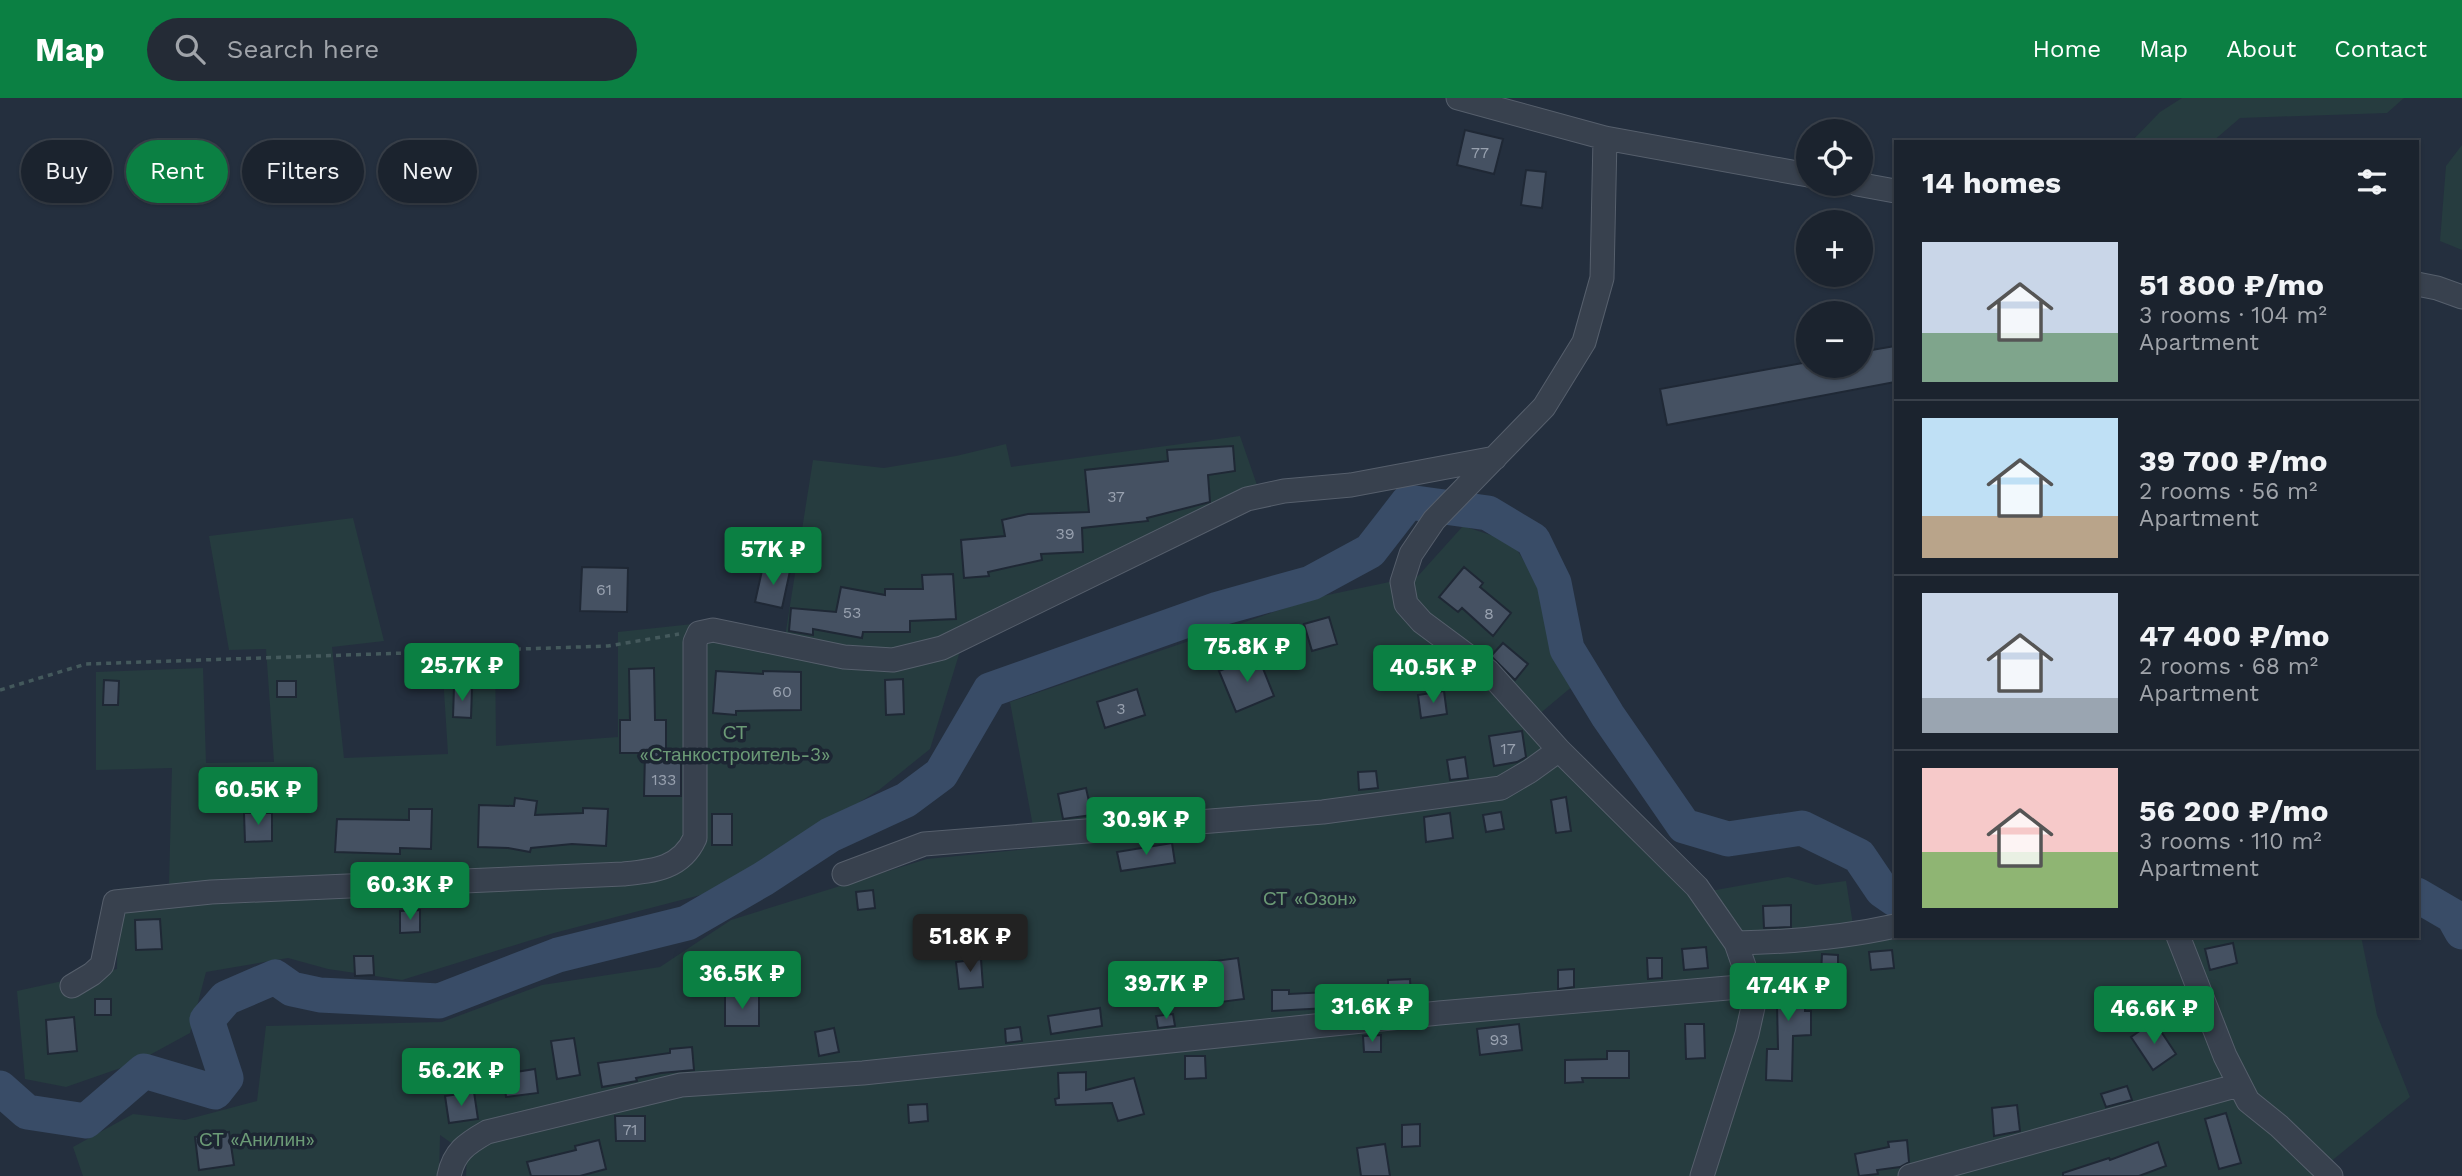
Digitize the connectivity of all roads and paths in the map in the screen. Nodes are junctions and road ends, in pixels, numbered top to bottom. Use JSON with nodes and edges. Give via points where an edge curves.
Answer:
{"nodes":[{"id":1,"x":1458,"y":98,"type":"edge"},
{"id":2,"x":1605,"y":138,"type":"junction"},
{"id":3,"x":1796,"y":173,"type":"edge"},
{"id":4,"x":1873,"y":187,"type":"edge"},
{"id":5,"x":1894,"y":191,"type":"edge"},
{"id":6,"x":2419,"y":284,"type":"edge"},
{"id":7,"x":2462,"y":297,"type":"edge"},
{"id":8,"x":1495,"y":458,"type":"junction"},
{"id":9,"x":699,"y":633,"type":"junction"},
{"id":10,"x":0,"y":690,"type":"edge"},
{"id":11,"x":1559,"y":750,"type":"junction"},
{"id":12,"x":844,"y":874,"type":"dead end"},
{"id":13,"x":1894,"y":926,"type":"edge"},
{"id":14,"x":2179,"y":938,"type":"edge"},
{"id":15,"x":1736,"y":943,"type":"junction"},
{"id":16,"x":72,"y":986,"type":"dead end"},
{"id":17,"x":1751,"y":986,"type":"junction"},
{"id":18,"x":2239,"y":1085,"type":"junction"},
{"id":19,"x":449,"y":1176,"type":"edge"},
{"id":20,"x":1702,"y":1176,"type":"edge"},
{"id":21,"x":1910,"y":1176,"type":"edge"},
{"id":22,"x":2331,"y":1176,"type":"edge"}],
"edges":[{"from":1,"to":2,"type":"street"},
{"from":2,"to":3,"type":"street"},
{"from":2,"to":8,"type":"street","via":[[1602,278],[1584,342],[1544,407]]},
{"from":4,"to":5,"type":"street"},
{"from":6,"to":7,"type":"street"},
{"from":8,"to":9,"type":"street","via":[[1247,499],[942,648],[893,660],[844,657],[713,630]]},
{"from":8,"to":11,"type":"street","via":[[1434,520],[1410,554],[1402,582],[1406,604],[1422,622],[1488,671]]},
{"from":9,"to":10,"type":"path","via":[[665,634],[608,646],[86,664]]},
{"from":9,"to":16,"type":"street","via":[[695,642],[695,838],[689,852],[676,862],[653,871],[623,874],[223,891],[115,902],[102,965]]},
{"from":11,"to":12,"type":"street","via":[[1501,788],[1323,811],[924,844]]},
{"from":11,"to":15,"type":"street","via":[[1697,887]]},
{"from":13,"to":15,"type":"street","via":[[1802,942]]},
{"from":14,"to":18,"type":"street"},
{"from":15,"to":17,"type":"street"},
{"from":17,"to":19,"type":"street","via":[[1439,1013],[863,1073],[681,1085],[486,1132],[465,1144],[454,1158]]},
{"from":17,"to":20,"type":"street","via":[[1753,1007],[1747,1034]]},
{"from":18,"to":21,"type":"street"},
{"from":18,"to":22,"type":"street","via":[[2248,1101]]}]}
